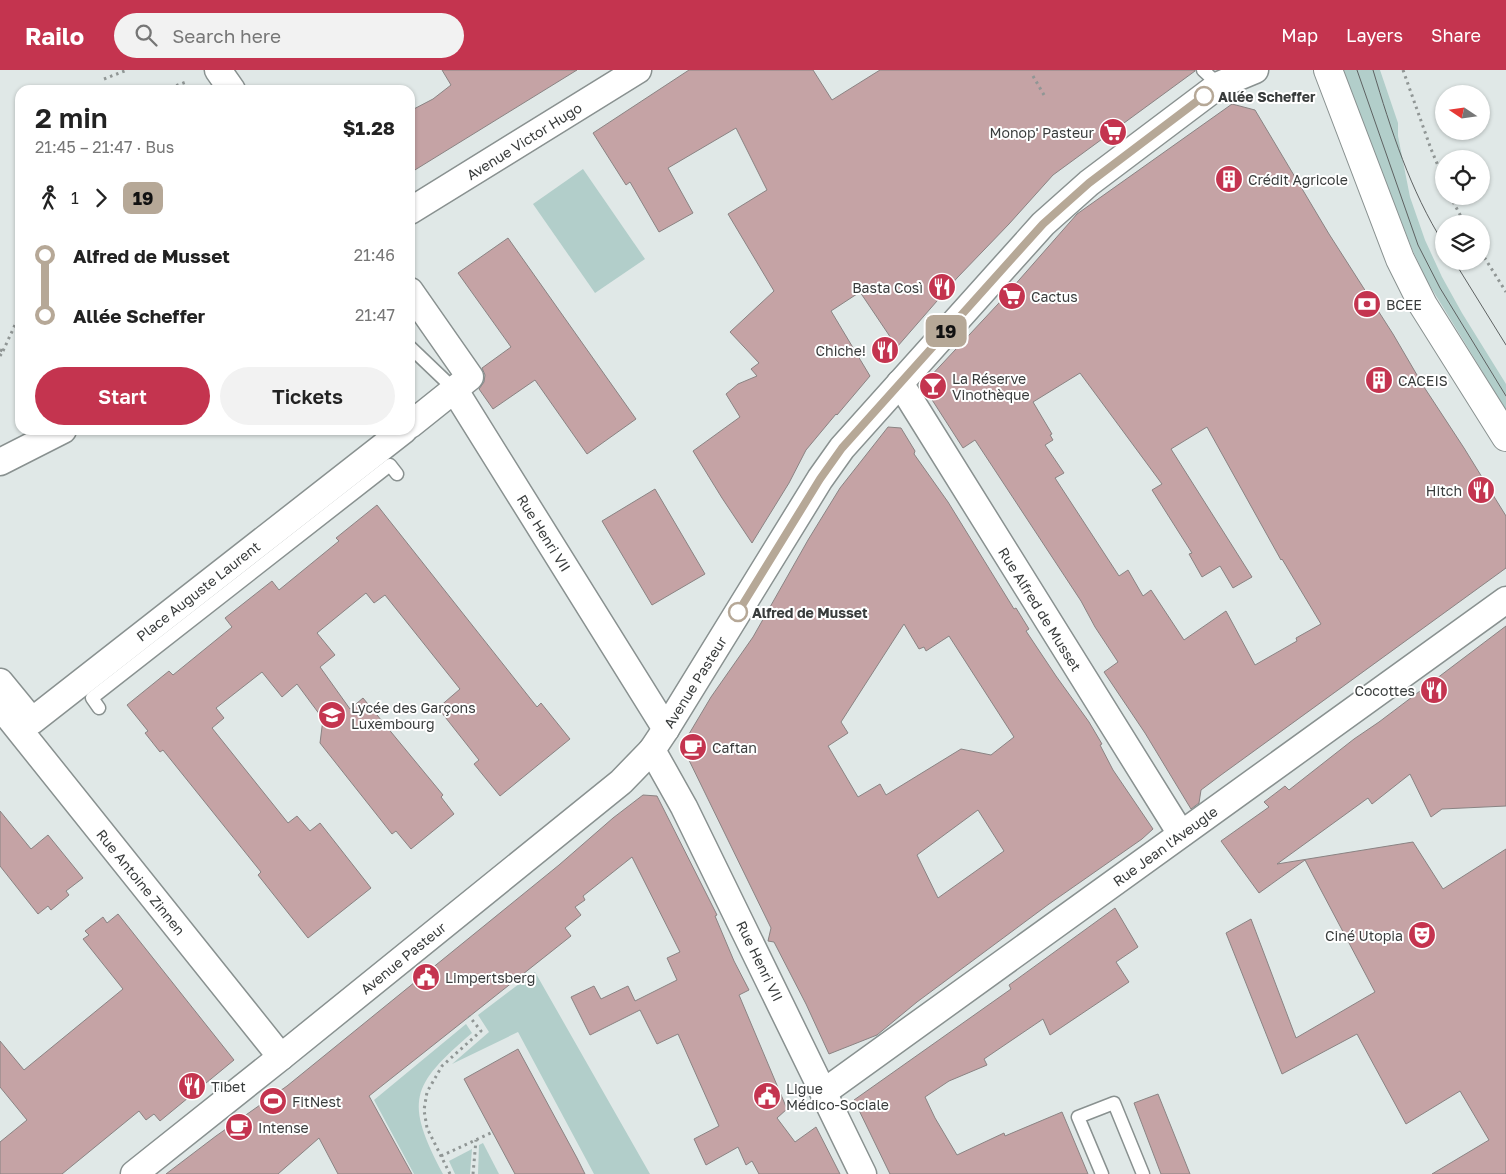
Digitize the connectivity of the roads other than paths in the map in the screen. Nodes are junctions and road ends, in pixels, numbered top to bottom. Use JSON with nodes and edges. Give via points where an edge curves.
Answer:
{"nodes":[{"id":1,"x":218,"y":70,"type":"edge"},
{"id":2,"x":638,"y":70,"type":"edge"},
{"id":3,"x":1255,"y":70,"type":"edge"},
{"id":4,"x":1328,"y":70,"type":"edge"},
{"id":5,"x":1211,"y":77,"type":"edge"},
{"id":6,"x":228,"y":85,"type":"edge"},
{"id":7,"x":415,"y":208,"type":"edge"},
{"id":8,"x":415,"y":299,"type":"edge"},
{"id":9,"x":415,"y":352,"type":"edge"},
{"id":10,"x":900,"y":384,"type":"junction"},
{"id":11,"x":454,"y":389,"type":"junction"},
{"id":12,"x":415,"y":421,"type":"edge"},
{"id":13,"x":24,"y":435,"type":"edge"},
{"id":14,"x":54,"y":435,"type":"edge"},
{"id":15,"x":398,"y":435,"type":"edge"},
{"id":16,"x":1506,"y":436,"type":"edge"},
{"id":17,"x":0,"y":447,"type":"edge"},
{"id":18,"x":0,"y":462,"type":"edge"},
{"id":19,"x":397,"y":474,"type":"dead end"},
{"id":20,"x":1506,"y":600,"type":"edge"},
{"id":21,"x":0,"y":682,"type":"edge"},
{"id":22,"x":0,"y":706,"type":"edge"},
{"id":23,"x":99,"y":708,"type":"dead end"},
{"id":24,"x":659,"y":739,"type":"junction"},
{"id":25,"x":1181,"y":834,"type":"junction"},
{"id":26,"x":282,"y":1057,"type":"junction"},
{"id":27,"x":824,"y":1092,"type":"junction"},
{"id":28,"x":145,"y":1171,"type":"edge"},
{"id":29,"x":863,"y":1174,"type":"edge"},
{"id":30,"x":1102,"y":1174,"type":"edge"},
{"id":31,"x":1143,"y":1174,"type":"edge"}],
"edges":[{"from":1,"to":6,"type":"street"},
{"from":2,"to":7,"type":"street","name":"Avenue Victor Hugo"},
{"from":3,"to":5,"type":"street","name":"Avenue Pasteur"},
{"from":4,"to":16,"type":"street","via":[[1404,267],[1423,305]]},
{"from":5,"to":10,"type":"street","name":"Avenue Pasteur","via":[[1043,224]]},
{"from":8,"to":11,"type":"street","via":[[470,377]]},
{"from":9,"to":11,"type":"lane","name":"Rue Henri VII"},
{"from":10,"to":24,"type":"street","name":"Avenue Pasteur","via":[[842,448],[820,479]]},
{"from":10,"to":25,"type":"street","name":"Rue Alfred de Musset"},
{"from":11,"to":12,"type":"street"},
{"from":11,"to":24,"type":"street","name":"Rue Henri VII"},
{"from":13,"to":17,"type":"street"},
{"from":14,"to":18,"type":"street"},
{"from":15,"to":21,"type":"street","name":"Place Auguste Laurent","via":[[32,721]]},
{"from":19,"to":23,"type":"lane","via":[[390,465],[92,698]]},
{"from":20,"to":25,"type":"street","name":"Rue Jean l'Aveugle"},
{"from":22,"to":26,"type":"street","name":"Rue Antoine Zinnen"},
{"from":24,"to":26,"type":"street","name":"Avenue Pasteur","via":[[621,782]]},
{"from":24,"to":27,"type":"street","name":"Rue Henri VII","via":[[684,807]]},
{"from":25,"to":27,"type":"street","name":"Rue Jean l'Aveugle"},
{"from":26,"to":28,"type":"street","name":"Avenue Pasteur"},
{"from":27,"to":29,"type":"street","name":"Rue Henri VII"},
{"from":30,"to":31,"type":"lane","via":[[1078,1118],[1114,1103]]}]}
